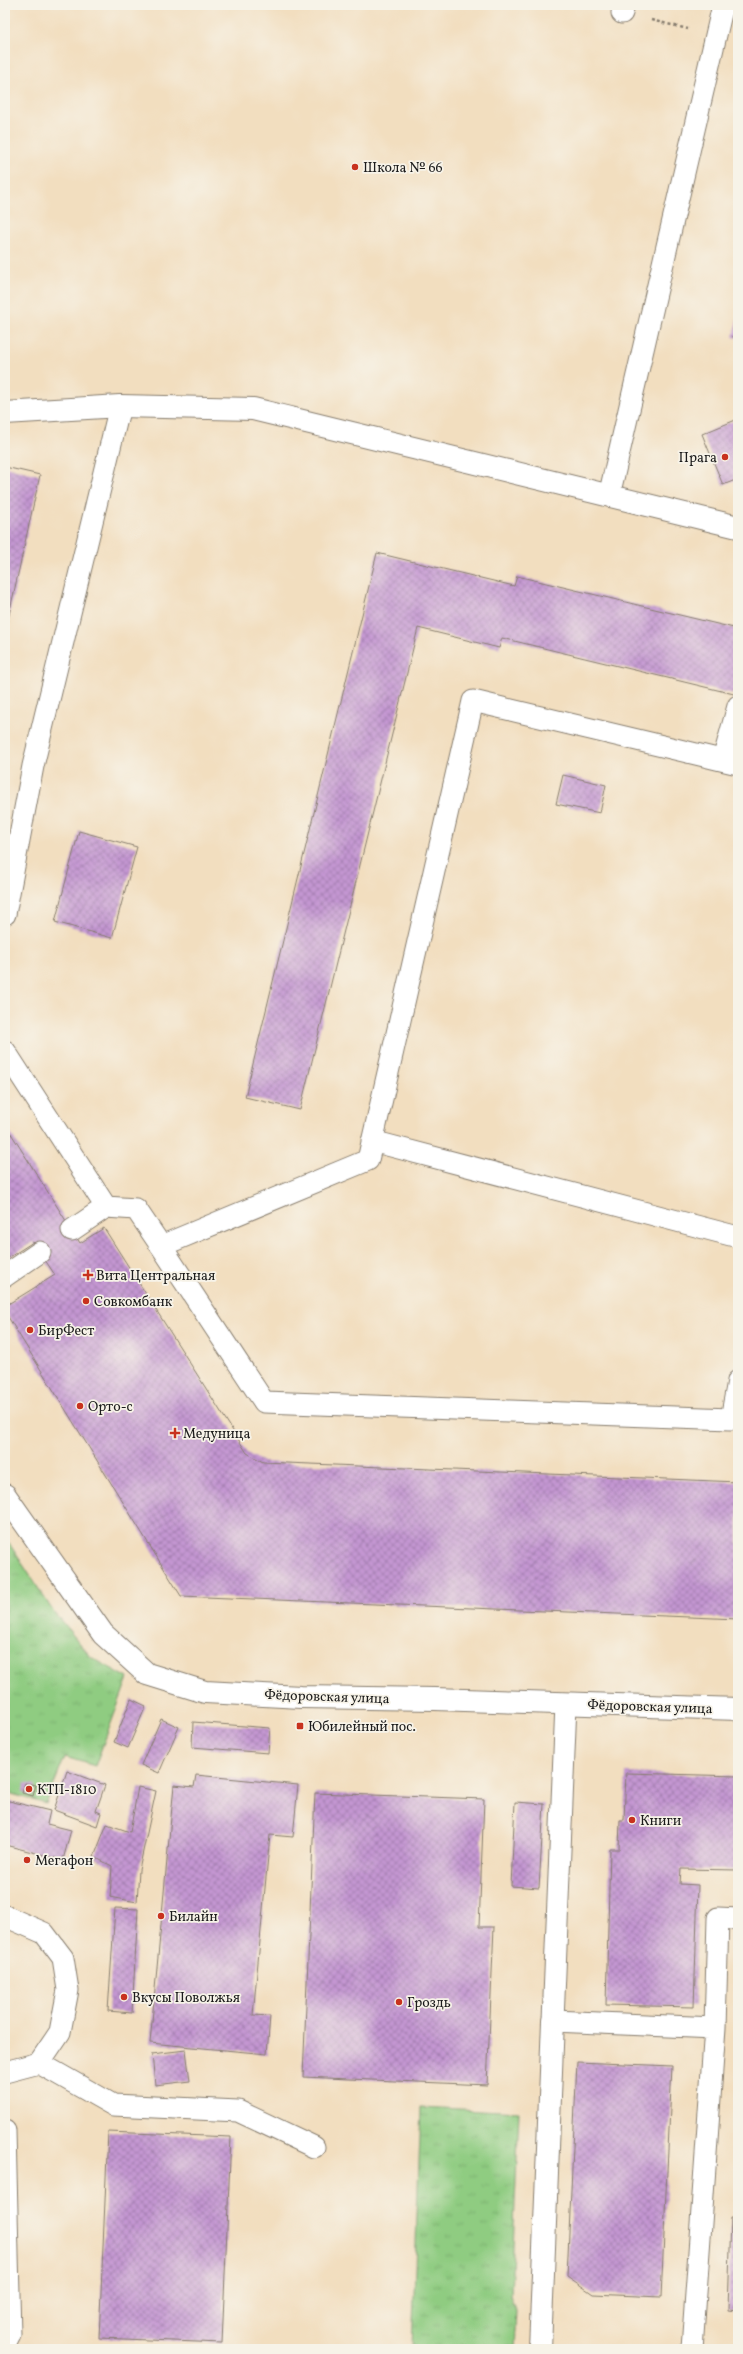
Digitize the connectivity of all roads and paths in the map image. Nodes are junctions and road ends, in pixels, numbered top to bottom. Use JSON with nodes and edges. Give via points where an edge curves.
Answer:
{"nodes":[{"id":1,"x":589,"y":5,"type":"edge"},
{"id":2,"x":723,"y":5,"type":"edge"},
{"id":3,"x":623,"y":9,"type":"edge"},
{"id":4,"x":716,"y":36,"type":"junction"},
{"id":5,"x":120,"y":406,"type":"junction"},
{"id":6,"x":5,"y":413,"type":"edge"},
{"id":7,"x":609,"y":496,"type":"junction"},
{"id":8,"x":738,"y":527,"type":"edge"},
{"id":9,"x":738,"y":706,"type":"edge"},
{"id":10,"x":730,"y":762,"type":"edge"},
{"id":11,"x":5,"y":914,"type":"edge"},
{"id":12,"x":5,"y":1051,"type":"edge"},
{"id":13,"x":372,"y":1141,"type":"junction"},
{"id":14,"x":106,"y":1208,"type":"junction"},
{"id":15,"x":72,"y":1230,"type":"dead end"},
{"id":16,"x":738,"y":1237,"type":"edge"},
{"id":17,"x":161,"y":1246,"type":"junction"},
{"id":18,"x":40,"y":1252,"type":"dead end"},
{"id":19,"x":5,"y":1276,"type":"edge"},
{"id":20,"x":738,"y":1381,"type":"edge"},
{"id":21,"x":5,"y":1495,"type":"edge"},
{"id":22,"x":566,"y":1704,"type":"junction"},
{"id":23,"x":738,"y":1709,"type":"edge"},
{"id":24,"x":5,"y":1916,"type":"edge"},
{"id":25,"x":738,"y":1919,"type":"edge"},
{"id":26,"x":553,"y":2021,"type":"junction"},
{"id":27,"x":715,"y":2028,"type":"junction"},
{"id":28,"x":39,"y":2063,"type":"junction"},
{"id":29,"x":5,"y":2072,"type":"edge"},
{"id":30,"x":5,"y":2131,"type":"edge"},
{"id":31,"x":314,"y":2147,"type":"dead end"},
{"id":32,"x":5,"y":2345,"type":"edge"},
{"id":33,"x":540,"y":2349,"type":"edge"},
{"id":34,"x":692,"y":2349,"type":"edge"}],
"edges":[{"from":1,"to":3,"type":"path"},
{"from":2,"to":4,"type":"lane"},
{"from":3,"to":4,"type":"path"},
{"from":4,"to":7,"type":"lane"},
{"from":5,"to":6,"type":"street"},
{"from":5,"to":7,"type":"street","via":[[253,409]]},
{"from":5,"to":11,"type":"lane","via":[[33,766]]},
{"from":7,"to":8,"type":"street"},
{"from":9,"to":10,"type":"lane"},
{"from":10,"to":13,"type":"lane","via":[[473,701]]},
{"from":12,"to":14,"type":"lane"},
{"from":13,"to":16,"type":"lane"},
{"from":13,"to":17,"type":"lane","via":[[368,1160]]},
{"from":14,"to":15,"type":"lane"},
{"from":14,"to":17,"type":"lane","via":[[136,1209]]},
{"from":17,"to":20,"type":"lane","via":[[264,1402],[731,1419]]},
{"from":18,"to":19,"type":"lane"},
{"from":21,"to":22,"type":"street","name":"Фёдоровская улица","via":[[103,1634],[147,1674],[205,1692]]},
{"from":22,"to":23,"type":"street","name":"Фёдоровская улица"},
{"from":22,"to":26,"type":"lane"},
{"from":24,"to":28,"type":"lane","via":[[44,1933],[64,1958],[68,1990],[60,2032]]},
{"from":25,"to":27,"type":"lane","via":[[718,1918]]},
{"from":26,"to":27,"type":"lane"},
{"from":26,"to":33,"type":"street"},
{"from":27,"to":34,"type":"lane"},
{"from":28,"to":29,"type":"lane"},
{"from":28,"to":31,"type":"lane","via":[[113,2105],[238,2111]]},
{"from":30,"to":32,"type":"lane","via":[[10,2335]]}]}
